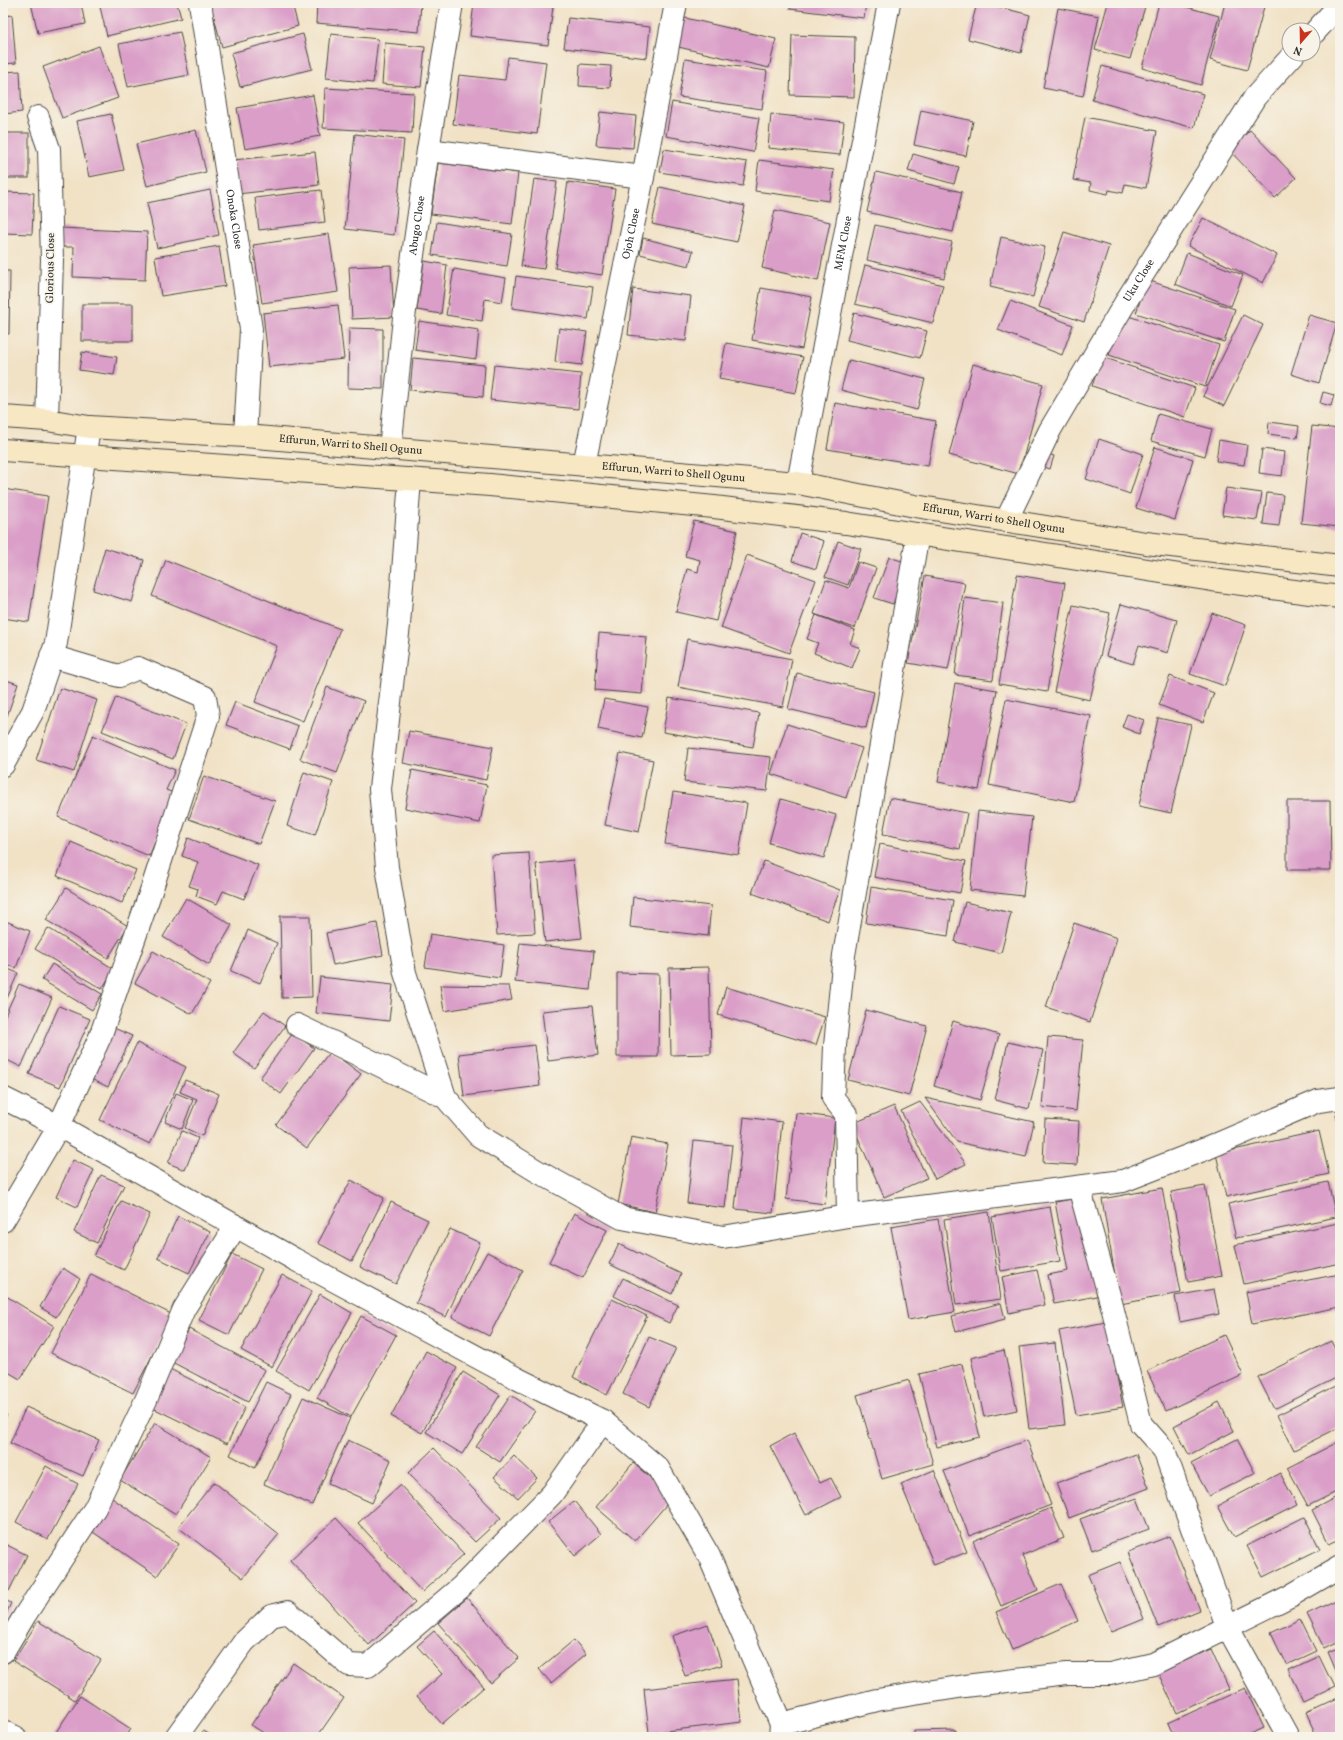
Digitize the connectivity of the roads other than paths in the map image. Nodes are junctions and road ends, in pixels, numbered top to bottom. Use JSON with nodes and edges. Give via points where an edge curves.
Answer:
{"nodes":[{"id":1,"x":200,"y":3,"type":"edge"},
{"id":2,"x":452,"y":3,"type":"edge"},
{"id":3,"x":676,"y":3,"type":"edge"},
{"id":4,"x":890,"y":3,"type":"edge"},
{"id":5,"x":1340,"y":4,"type":"edge"},
{"id":6,"x":1321,"y":25,"type":"edge"},
{"id":7,"x":1287,"y":62,"type":"edge"},
{"id":8,"x":38,"y":117,"type":"dead end"},
{"id":9,"x":428,"y":150,"type":"junction"},
{"id":10,"x":643,"y":177,"type":"junction"},
{"id":11,"x":3,"y":417,"type":"edge"},
{"id":12,"x":47,"y":420,"type":"junction"},
{"id":13,"x":89,"y":427,"type":"junction"},
{"id":14,"x":245,"y":436,"type":"junction"},
{"id":15,"x":390,"y":449,"type":"junction"},
{"id":16,"x":3,"y":450,"type":"edge"},
{"id":17,"x":85,"y":456,"type":"junction"},
{"id":18,"x":584,"y":465,"type":"junction"},
{"id":19,"x":410,"y":479,"type":"junction"},
{"id":20,"x":798,"y":484,"type":"junction"},
{"id":21,"x":1006,"y":521,"type":"junction"},
{"id":22,"x":918,"y":534,"type":"junction"},
{"id":23,"x":1340,"y":566,"type":"edge"},
{"id":24,"x":1340,"y":597,"type":"edge"},
{"id":25,"x":51,"y":656,"type":"junction"},
{"id":26,"x":3,"y":765,"type":"edge"},
{"id":27,"x":297,"y":1025,"type":"dead end"},
{"id":28,"x":445,"y":1097,"type":"junction"},
{"id":29,"x":3,"y":1098,"type":"edge"},
{"id":30,"x":1340,"y":1098,"type":"edge"},
{"id":31,"x":59,"y":1126,"type":"junction"},
{"id":32,"x":1079,"y":1187,"type":"junction"},
{"id":33,"x":848,"y":1216,"type":"junction"},
{"id":34,"x":3,"y":1221,"type":"edge"},
{"id":35,"x":236,"y":1226,"type":"junction"},
{"id":36,"x":603,"y":1421,"type":"junction"},
{"id":37,"x":1340,"y":1567,"type":"edge"},
{"id":38,"x":1227,"y":1626,"type":"junction"},
{"id":39,"x":3,"y":1652,"type":"edge"},
{"id":40,"x":781,"y":1730,"type":"edge"},
{"id":41,"x":3,"y":1731,"type":"edge"},
{"id":42,"x":15,"y":1737,"type":"edge"},
{"id":43,"x":176,"y":1737,"type":"edge"},
{"id":44,"x":1288,"y":1737,"type":"edge"}],
"edges":[{"from":1,"to":14,"type":"street","name":"Onoka Close","via":[[251,329]]},
{"from":2,"to":9,"type":"street","name":"Abugo Close"},
{"from":3,"to":10,"type":"street","name":"Ojoh Close"},
{"from":4,"to":20,"type":"street","name":"MFM Close"},
{"from":5,"to":6,"type":"street"},
{"from":7,"to":21,"type":"street","name":"Uku Close","via":[[1255,97],[1128,298],[1050,430]]},
{"from":8,"to":12,"type":"street","name":"Glorious Close","via":[[49,149],[52,260]]},
{"from":9,"to":10,"type":"street"},
{"from":9,"to":15,"type":"street","name":"Abugo Close","via":[[404,318]]},
{"from":10,"to":18,"type":"street","name":"Ojoh Close"},
{"from":11,"to":12,"type":"main road","name":"Effurun, Warri to Shell Ogunu"},
{"from":12,"to":13,"type":"main road","name":"Effurun, Warri to Shell Ogunu"},
{"from":13,"to":14,"type":"main road","name":"Effurun, Warri to Shell Ogunu"},
{"from":13,"to":17,"type":"street"},
{"from":14,"to":15,"type":"main road","name":"Effurun, Warri to Shell Ogunu"},
{"from":15,"to":18,"type":"main road","name":"Effurun, Warri to Shell Ogunu"},
{"from":16,"to":17,"type":"main road"},
{"from":17,"to":19,"type":"main road"},
{"from":17,"to":25,"type":"street","via":[[56,643]]},
{"from":18,"to":20,"type":"main road","name":"Effurun, Warri to Shell Ogunu"},
{"from":19,"to":22,"type":"main road","via":[[497,485],[714,507]]},
{"from":19,"to":28,"type":"street","via":[[399,625],[380,789],[387,867],[405,972]]},
{"from":20,"to":21,"type":"main road","name":"Effurun, Warri to Shell Ogunu"},
{"from":21,"to":23,"type":"main road","name":"Effurun, Warri to Shell Ogunu","via":[[1146,543]]},
{"from":22,"to":24,"type":"main road","via":[[1212,580]]},
{"from":22,"to":33,"type":"street","via":[[843,963],[833,1098],[846,1114]]},
{"from":25,"to":26,"type":"street","via":[[33,711]]},
{"from":25,"to":31,"type":"street","via":[[119,676],[138,668],[205,697],[208,716],[108,1016]]},
{"from":27,"to":28,"type":"street"},
{"from":28,"to":33,"type":"street","via":[[478,1135],[622,1218],[723,1237]]},
{"from":29,"to":31,"type":"street"},
{"from":30,"to":32,"type":"street","via":[[1318,1101],[1123,1181]]},
{"from":31,"to":34,"type":"street"},
{"from":31,"to":35,"type":"street"},
{"from":32,"to":33,"type":"street"},
{"from":32,"to":38,"type":"street","via":[[1141,1424],[1164,1450]]},
{"from":35,"to":36,"type":"street","via":[[518,1379]]},
{"from":35,"to":39,"type":"street","via":[[184,1309],[146,1400],[95,1508]]},
{"from":36,"to":40,"type":"street","via":[[658,1468],[710,1556]]},
{"from":36,"to":43,"type":"street","via":[[552,1494],[461,1587],[368,1666],[349,1665],[288,1612],[271,1616],[244,1642]]},
{"from":37,"to":38,"type":"street","via":[[1290,1596]]},
{"from":38,"to":40,"type":"street","via":[[1153,1664],[1110,1674],[1067,1674],[877,1700]]},
{"from":38,"to":44,"type":"street"},
{"from":41,"to":42,"type":"street"}]}
